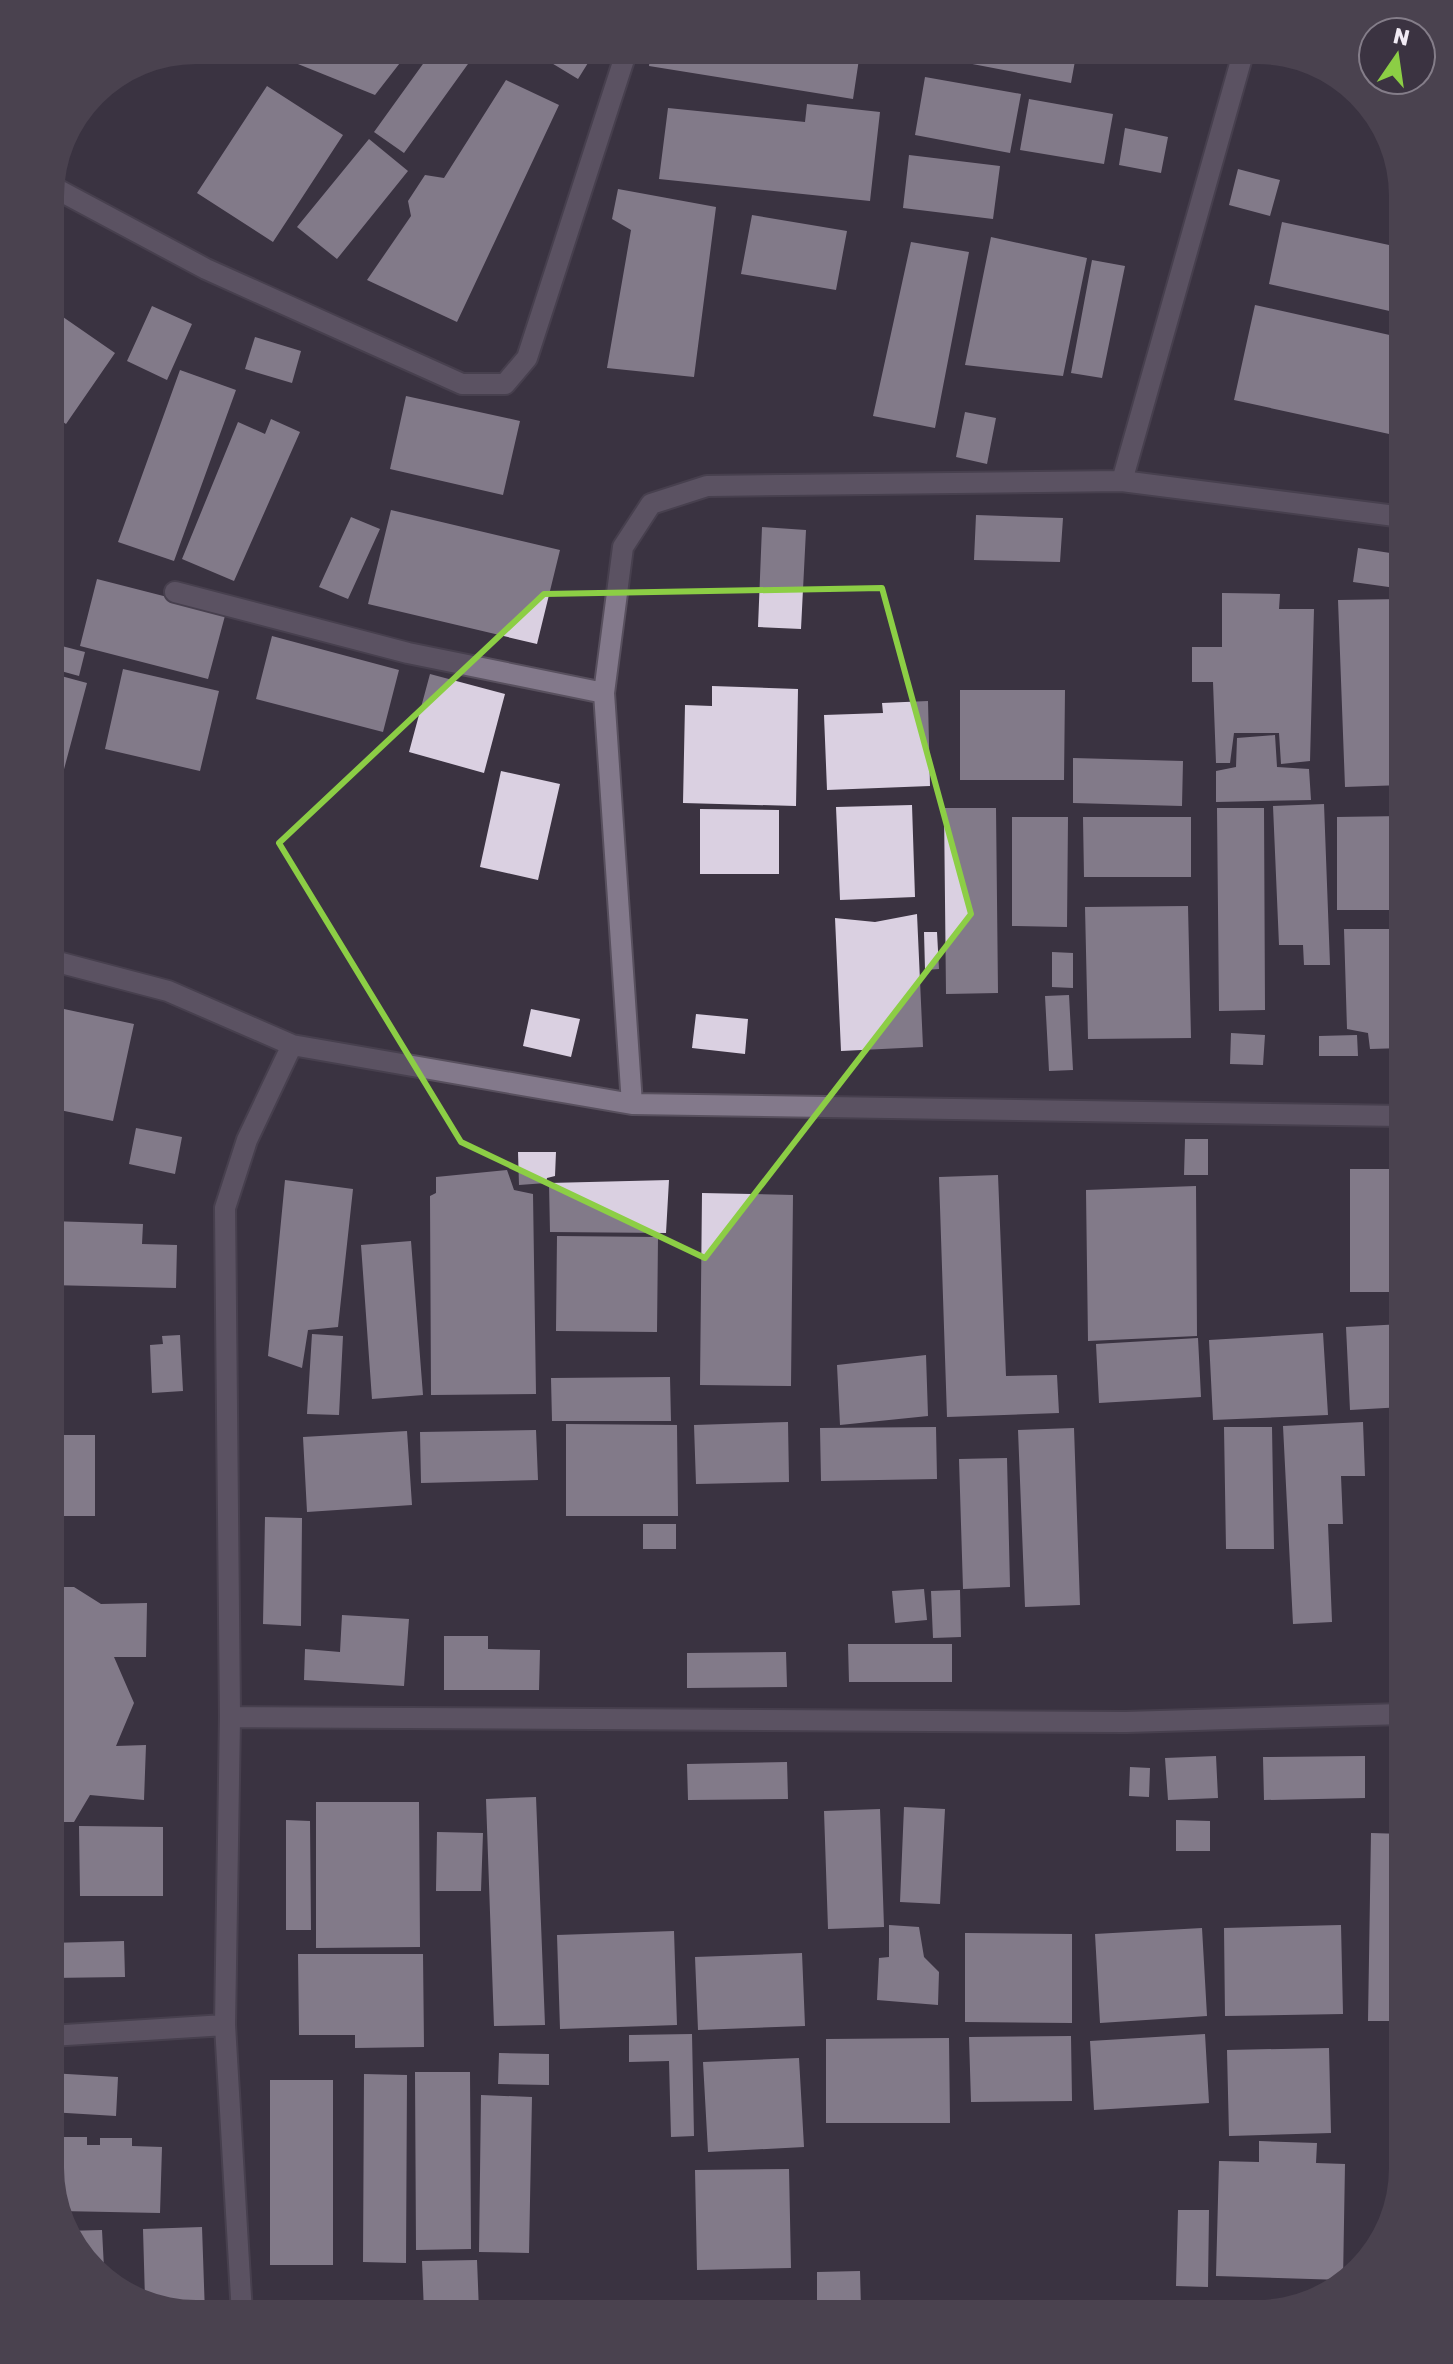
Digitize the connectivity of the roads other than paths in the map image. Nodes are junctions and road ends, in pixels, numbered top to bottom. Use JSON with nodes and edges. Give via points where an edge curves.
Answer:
{"nodes":[{"id":1,"x":622,"y":64,"type":"edge"},
{"id":2,"x":1240,"y":64,"type":"edge"},
{"id":3,"x":64,"y":193,"type":"edge"},
{"id":4,"x":1122,"y":481,"type":"junction"},
{"id":5,"x":1389,"y":515,"type":"edge"},
{"id":6,"x":175,"y":592,"type":"dead end"},
{"id":7,"x":604,"y":693,"type":"junction"},
{"id":8,"x":64,"y":964,"type":"edge"},
{"id":9,"x":292,"y":1045,"type":"junction"},
{"id":10,"x":632,"y":1104,"type":"junction"},
{"id":11,"x":1389,"y":1116,"type":"edge"},
{"id":12,"x":1389,"y":1714,"type":"edge"},
{"id":13,"x":230,"y":1717,"type":"junction"},
{"id":14,"x":225,"y":2025,"type":"junction"},
{"id":15,"x":64,"y":2035,"type":"edge"},
{"id":16,"x":241,"y":2300,"type":"edge"}],
"edges":[{"from":1,"to":3,"type":"street","via":[[527,358],[505,384],[462,384],[206,269]]},
{"from":2,"to":4,"type":"street"},
{"from":4,"to":5,"type":"street"},
{"from":4,"to":7,"type":"street","via":[[707,486],[651,504],[623,547]]},
{"from":6,"to":7,"type":"street","via":[[408,653]]},
{"from":7,"to":10,"type":"street"},
{"from":8,"to":9,"type":"street","via":[[168,991]]},
{"from":9,"to":10,"type":"street"},
{"from":9,"to":13,"type":"street","via":[[247,1140],[225,1208]]},
{"from":10,"to":11,"type":"street"},
{"from":12,"to":13,"type":"street","via":[[1126,1722]]},
{"from":13,"to":14,"type":"street"},
{"from":14,"to":15,"type":"street"},
{"from":14,"to":16,"type":"street"}]}
